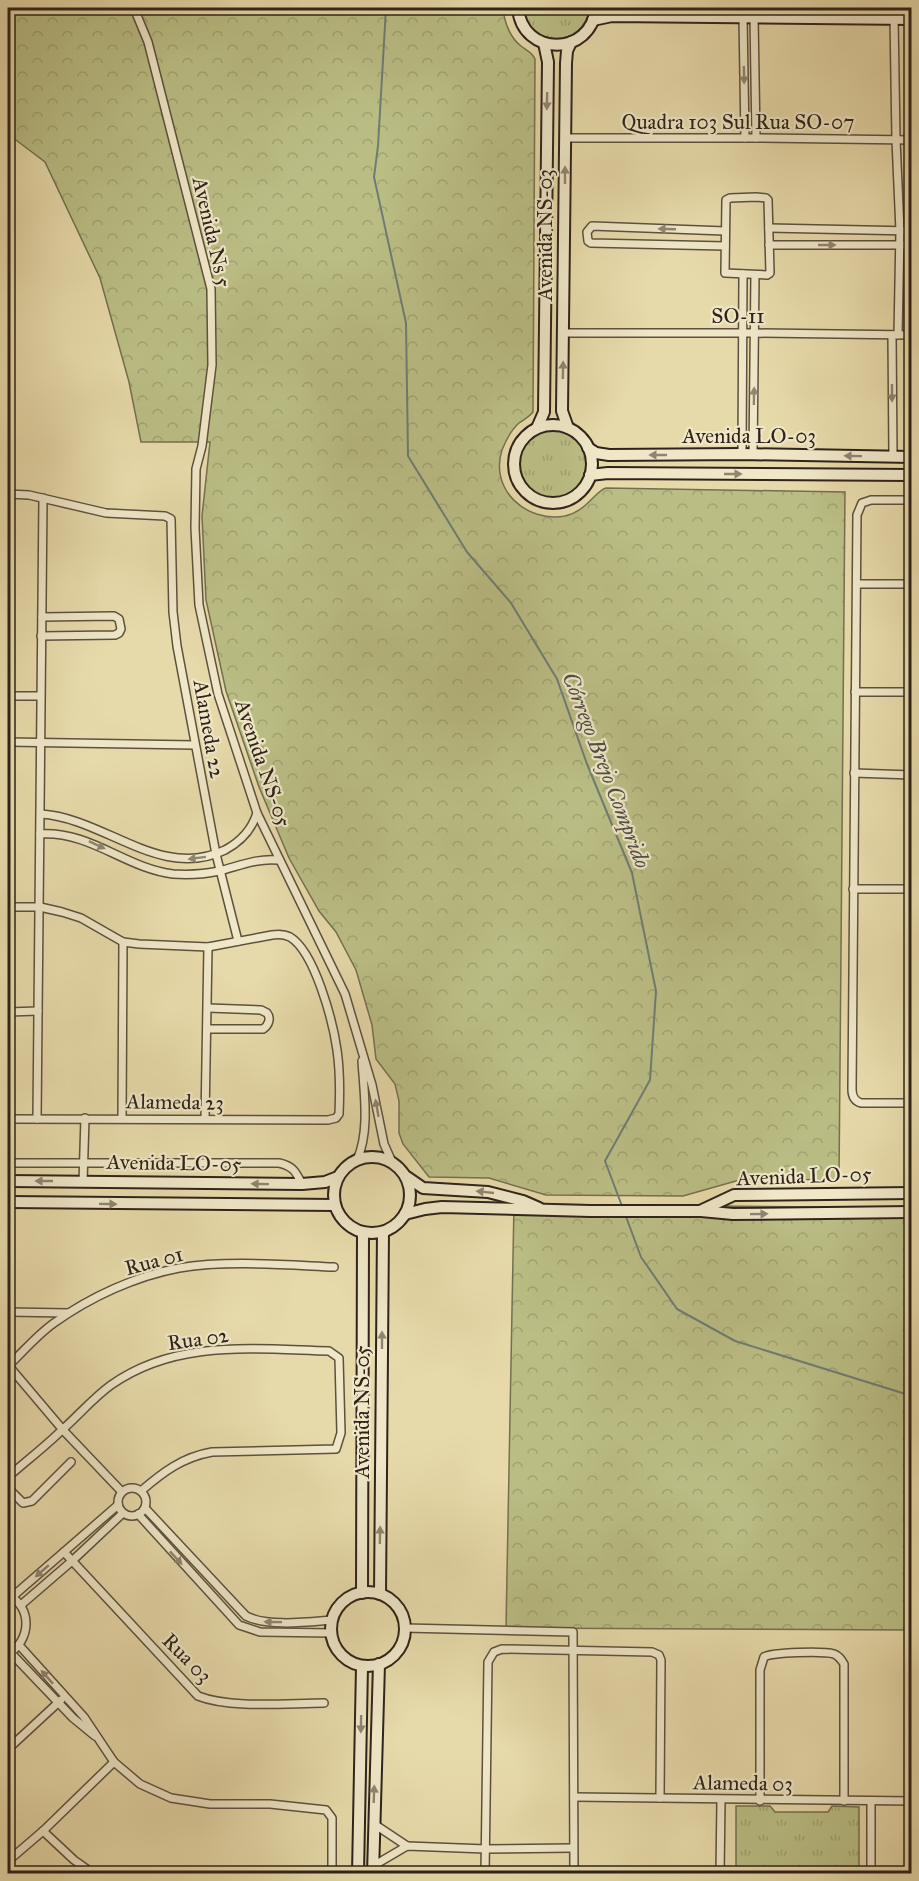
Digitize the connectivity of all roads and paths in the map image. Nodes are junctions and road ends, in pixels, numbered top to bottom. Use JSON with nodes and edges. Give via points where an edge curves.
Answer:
{"nodes":[{"id":1,"x":134,"y":8,"type":"edge"},
{"id":2,"x":518,"y":8,"type":"edge"},
{"id":3,"x":596,"y":8,"type":"edge"},
{"id":4,"x":748,"y":17,"type":"junction"},
{"id":5,"x":894,"y":18,"type":"junction"},
{"id":6,"x":912,"y":18,"type":"edge"},
{"id":7,"x":593,"y":20,"type":"junction"},
{"id":8,"x":571,"y":42,"type":"junction"},
{"id":9,"x":543,"y":43,"type":"junction"},
{"id":10,"x":565,"y":138,"type":"junction"},
{"id":11,"x":745,"y":138,"type":"junction"},
{"id":12,"x":756,"y":138,"type":"junction"},
{"id":13,"x":896,"y":140,"type":"junction"},
{"id":14,"x":912,"y":140,"type":"edge"},
{"id":15,"x":912,"y":169,"type":"edge"},
{"id":16,"x":769,"y":228,"type":"junction"},
{"id":17,"x":725,"y":231,"type":"junction"},
{"id":18,"x":906,"y":231,"type":"edge"},
{"id":19,"x":769,"y":245,"type":"junction"},
{"id":20,"x":906,"y":245,"type":"edge"},
{"id":21,"x":725,"y":246,"type":"junction"},
{"id":22,"x":743,"y":274,"type":"junction"},
{"id":23,"x":755,"y":274,"type":"junction"},
{"id":24,"x":564,"y":333,"type":"junction"},
{"id":25,"x":742,"y":333,"type":"junction"},
{"id":26,"x":754,"y":333,"type":"junction"},
{"id":27,"x":895,"y":335,"type":"junction"},
{"id":28,"x":910,"y":335,"type":"edge"},
{"id":29,"x":537,"y":428,"type":"junction"},
{"id":30,"x":568,"y":428,"type":"junction"},
{"id":31,"x":588,"y":448,"type":"junction"},
{"id":32,"x":748,"y":454,"type":"junction"},
{"id":33,"x":893,"y":457,"type":"junction"},
{"id":34,"x":911,"y":457,"type":"edge"},
{"id":35,"x":196,"y":469,"type":"joint"},
{"id":36,"x":590,"y":475,"type":"junction"},
{"id":37,"x":912,"y":475,"type":"edge"},
{"id":38,"x":8,"y":494,"type":"edge"},
{"id":39,"x":43,"y":498,"type":"junction"},
{"id":40,"x":912,"y":500,"type":"edge"},
{"id":41,"x":857,"y":584,"type":"junction"},
{"id":42,"x":912,"y":584,"type":"edge"},
{"id":43,"x":42,"y":616,"type":"junction"},
{"id":44,"x":41,"y":636,"type":"junction"},
{"id":45,"x":855,"y":692,"type":"junction"},
{"id":46,"x":912,"y":692,"type":"edge"},
{"id":47,"x":8,"y":696,"type":"edge"},
{"id":48,"x":40,"y":696,"type":"junction"},
{"id":49,"x":8,"y":742,"type":"edge"},
{"id":50,"x":40,"y":742,"type":"junction"},
{"id":51,"x":194,"y":745,"type":"junction"},
{"id":52,"x":854,"y":773,"type":"junction"},
{"id":53,"x":912,"y":774,"type":"edge"},
{"id":54,"x":257,"y":813,"type":"junction"},
{"id":55,"x":41,"y":814,"type":"junction"},
{"id":56,"x":40,"y":834,"type":"junction"},
{"id":57,"x":216,"y":854,"type":"junction"},
{"id":58,"x":279,"y":860,"type":"junction"},
{"id":59,"x":220,"y":870,"type":"junction"},
{"id":60,"x":852,"y":889,"type":"junction"},
{"id":61,"x":912,"y":889,"type":"edge"},
{"id":62,"x":8,"y":907,"type":"edge"},
{"id":63,"x":40,"y":907,"type":"junction"},
{"id":64,"x":238,"y":941,"type":"junction"},
{"id":65,"x":123,"y":942,"type":"junction"},
{"id":66,"x":208,"y":946,"type":"junction"},
{"id":67,"x":208,"y":1008,"type":"junction"},
{"id":68,"x":38,"y":1011,"type":"junction"},
{"id":69,"x":8,"y":1012,"type":"edge"},
{"id":70,"x":207,"y":1029,"type":"junction"},
{"id":71,"x":362,"y":1053,"type":"junction"},
{"id":72,"x":912,"y":1103,"type":"edge"},
{"id":73,"x":85,"y":1118,"type":"junction"},
{"id":74,"x":122,"y":1118,"type":"junction"},
{"id":75,"x":8,"y":1119,"type":"edge"},
{"id":76,"x":37,"y":1119,"type":"junction"},
{"id":77,"x":205,"y":1119,"type":"junction"},
{"id":78,"x":357,"y":1160,"type":"junction"},
{"id":79,"x":83,"y":1162,"type":"junction"},
{"id":80,"x":392,"y":1162,"type":"junction"},
{"id":81,"x":8,"y":1163,"type":"edge"},
{"id":82,"x":338,"y":1177,"type":"junction"},
{"id":83,"x":407,"y":1177,"type":"junction"},
{"id":84,"x":8,"y":1181,"type":"edge"},
{"id":85,"x":83,"y":1182,"type":"junction"},
{"id":86,"x":302,"y":1184,"type":"junction"},
{"id":87,"x":912,"y":1192,"type":"edge"},
{"id":88,"x":8,"y":1202,"type":"edge"},
{"id":89,"x":335,"y":1204,"type":"junction"},
{"id":90,"x":541,"y":1209,"type":"junction"},
{"id":91,"x":701,"y":1210,"type":"junction"},
{"id":92,"x":912,"y":1212,"type":"edge"},
{"id":93,"x":405,"y":1214,"type":"junction"},
{"id":94,"x":363,"y":1232,"type":"junction"},
{"id":95,"x":382,"y":1232,"type":"junction"},
{"id":96,"x":334,"y":1267,"type":"dead end"},
{"id":97,"x":8,"y":1312,"type":"edge"},
{"id":98,"x":69,"y":1313,"type":"junction"},
{"id":99,"x":8,"y":1366,"type":"edge"},
{"id":100,"x":63,"y":1430,"type":"junction"},
{"id":101,"x":71,"y":1462,"type":"dead end"},
{"id":102,"x":8,"y":1477,"type":"edge"},
{"id":103,"x":8,"y":1488,"type":"edge"},
{"id":104,"x":141,"y":1491,"type":"junction"},
{"id":105,"x":122,"y":1492,"type":"junction"},
{"id":106,"x":118,"y":1505,"type":"junction"},
{"id":107,"x":145,"y":1508,"type":"junction"},
{"id":108,"x":123,"y":1513,"type":"junction"},
{"id":109,"x":138,"y":1514,"type":"junction"},
{"id":110,"x":64,"y":1552,"type":"junction"},
{"id":111,"x":72,"y":1561,"type":"junction"},
{"id":112,"x":362,"y":1593,"type":"junction"},
{"id":113,"x":380,"y":1594,"type":"junction"},
{"id":114,"x":10,"y":1596,"type":"edge"},
{"id":115,"x":21,"y":1605,"type":"junction"},
{"id":116,"x":332,"y":1620,"type":"junction"},
{"id":117,"x":405,"y":1628,"type":"junction"},
{"id":118,"x":332,"y":1633,"type":"junction"},
{"id":119,"x":19,"y":1646,"type":"junction"},
{"id":120,"x":573,"y":1652,"type":"junction"},
{"id":121,"x":9,"y":1653,"type":"edge"},
{"id":122,"x":379,"y":1664,"type":"junction"},
{"id":123,"x":362,"y":1666,"type":"junction"},
{"id":124,"x":65,"y":1696,"type":"junction"},
{"id":125,"x":58,"y":1702,"type":"junction"},
{"id":126,"x":324,"y":1703,"type":"dead end"},
{"id":127,"x":98,"y":1738,"type":"junction"},
{"id":128,"x":8,"y":1749,"type":"edge"},
{"id":129,"x":114,"y":1762,"type":"junction"},
{"id":130,"x":574,"y":1797,"type":"junction"},
{"id":131,"x":660,"y":1798,"type":"junction"},
{"id":132,"x":721,"y":1800,"type":"junction"},
{"id":133,"x":760,"y":1801,"type":"junction"},
{"id":134,"x":844,"y":1801,"type":"junction"},
{"id":135,"x":871,"y":1801,"type":"junction"},
{"id":136,"x":912,"y":1802,"type":"edge"},
{"id":137,"x":373,"y":1823,"type":"junction"},
{"id":138,"x":43,"y":1831,"type":"junction"},
{"id":139,"x":407,"y":1846,"type":"junction"},
{"id":140,"x":573,"y":1848,"type":"junction"},
{"id":141,"x":486,"y":1849,"type":"junction"},
{"id":142,"x":8,"y":1861,"type":"edge"},
{"id":143,"x":373,"y":1870,"type":"edge"},
{"id":144,"x":94,"y":1874,"type":"edge"},
{"id":145,"x":332,"y":1874,"type":"edge"},
{"id":146,"x":358,"y":1874,"type":"edge"},
{"id":147,"x":485,"y":1874,"type":"edge"},
{"id":148,"x":574,"y":1874,"type":"edge"},
{"id":149,"x":720,"y":1874,"type":"edge"},
{"id":150,"x":871,"y":1874,"type":"edge"}],
"edges":[{"from":1,"to":35,"type":"street","name":"Avenida Ns 5","via":[[148,42],[211,289],[212,365]]},
{"from":2,"to":9,"type":"street","via":[[526,30]]},
{"from":3,"to":7,"type":"street"},
{"from":4,"to":5,"type":"street"},
{"from":4,"to":7,"type":"street","via":[[608,16]]},
{"from":4,"to":11,"type":"street","one_way":true},
{"from":4,"to":12,"type":"street"},
{"from":5,"to":6,"type":"street"},
{"from":5,"to":13,"type":"street"},
{"from":7,"to":8,"type":"street","via":[[585,33]]},
{"from":8,"to":9,"type":"street"},
{"from":8,"to":10,"type":"street","name":"Avenida NS-03","via":[[566,63]]},
{"from":9,"to":29,"type":"street","name":"Avenida NS-03","one_way":true,"via":[[548,62],[544,412]]},
{"from":10,"to":11,"type":"street","name":"Quadra 103 Sul Rua SO-07"},
{"from":24,"to":10,"type":"street","name":"Avenida NS-03","one_way":true},
{"from":11,"to":12,"type":"street","name":"Quadra 103 Sul Rua SO-07"},
{"from":12,"to":13,"type":"street","name":"Quadra 103 Sul Rua SO-07"},
{"from":13,"to":14,"type":"street","name":"Quadra 103 Sul Rua SO-07"},
{"from":13,"to":18,"type":"street"},
{"from":15,"to":18,"type":"street"},
{"from":16,"to":17,"type":"street","via":[[767,198],[730,198],[726,202]]},
{"from":16,"to":18,"type":"street"},
{"from":16,"to":19,"type":"street"},
{"from":17,"to":21,"type":"street"},
{"from":17,"to":21,"type":"street","one_way":true,"via":[[593,226],[587,231],[591,243]]},
{"from":18,"to":20,"type":"street"},
{"from":19,"to":20,"type":"street","one_way":true},
{"from":19,"to":23,"type":"street","via":[[770,273]]},
{"from":20,"to":27,"type":"street"},
{"from":20,"to":28,"type":"street"},
{"from":21,"to":22,"type":"street","via":[[724,273]]},
{"from":22,"to":23,"type":"street"},
{"from":22,"to":25,"type":"street"},
{"from":23,"to":26,"type":"street"},
{"from":24,"to":25,"type":"street","name":"SO-11"},
{"from":30,"to":24,"type":"street","name":"Avenida NS-03","one_way":true,"via":[[562,415]]},
{"from":25,"to":26,"type":"street","name":"SO-11"},
{"from":25,"to":32,"type":"street"},
{"from":26,"to":27,"type":"street","name":"SO-11"},
{"from":32,"to":26,"type":"street","one_way":true},
{"from":27,"to":28,"type":"street","name":"SO-11"},
{"from":27,"to":33,"type":"street","one_way":true},
{"from":28,"to":34,"type":"street"},
{"from":29,"to":30,"type":"street"},
{"from":29,"to":36,"type":"street","name":"Avenida NS-03","via":[[521,441],[514,460],[517,480],[526,492],[545,502],[565,501],[583,489]]},
{"from":30,"to":31,"type":"street","via":[[581,436]]},
{"from":32,"to":31,"type":"street","name":"Avenida LO-03","one_way":true,"via":[[609,455]]},
{"from":31,"to":36,"type":"street","via":[[592,460]]},
{"from":33,"to":32,"type":"street","name":"Avenida LO-03","one_way":true},
{"from":33,"to":34,"type":"street","name":"Avenida LO-03"},
{"from":35,"to":54,"type":"street","name":"Avenida NS-05","via":[[199,605],[218,694]]},
{"from":36,"to":37,"type":"street","name":"Avenida LO-03","one_way":true},
{"from":38,"to":39,"type":"street"},
{"from":39,"to":43,"type":"street"},
{"from":39,"to":51,"type":"street","name":"Alameda 22","via":[[106,513],[171,519],[173,624]]},
{"from":40,"to":41,"type":"street","via":[[862,503],[857,515]]},
{"from":41,"to":42,"type":"street"},
{"from":41,"to":45,"type":"street"},
{"from":43,"to":44,"type":"street"},
{"from":43,"to":44,"type":"street","via":[[114,616],[119,618],[121,629],[115,635]]},
{"from":44,"to":48,"type":"street"},
{"from":45,"to":46,"type":"street"},
{"from":45,"to":52,"type":"street"},
{"from":47,"to":48,"type":"street"},
{"from":48,"to":50,"type":"street"},
{"from":49,"to":50,"type":"street"},
{"from":50,"to":51,"type":"street"},
{"from":50,"to":55,"type":"street"},
{"from":51,"to":57,"type":"street","name":"Alameda 22"},
{"from":52,"to":53,"type":"street"},
{"from":52,"to":60,"type":"street"},
{"from":54,"to":57,"type":"street","via":[[249,831]]},
{"from":54,"to":58,"type":"street","name":"Avenida NS-05"},
{"from":55,"to":56,"type":"street"},
{"from":57,"to":55,"type":"street","one_way":true,"via":[[206,858],[165,858],[70,818]]},
{"from":56,"to":59,"type":"street","one_way":true,"via":[[78,837],[130,861],[171,873]]},
{"from":56,"to":63,"type":"street"},
{"from":57,"to":59,"type":"street","name":"Alameda 22"},
{"from":58,"to":59,"type":"street"},
{"from":58,"to":71,"type":"street","name":"Avenida NS-05","via":[[345,994]]},
{"from":59,"to":64,"type":"street","name":"Alameda 22"},
{"from":60,"to":61,"type":"street"},
{"from":60,"to":72,"type":"street","via":[[852,1095],[861,1102]]},
{"from":62,"to":63,"type":"street"},
{"from":63,"to":65,"type":"street","via":[[81,918]]},
{"from":63,"to":68,"type":"street"},
{"from":64,"to":66,"type":"street"},
{"from":64,"to":77,"type":"street","name":"Alameda 23","via":[[285,935],[306,956],[326,1003],[337,1052],[339,1114],[328,1120]]},
{"from":65,"to":66,"type":"street"},
{"from":65,"to":74,"type":"street"},
{"from":66,"to":67,"type":"street"},
{"from":67,"to":70,"type":"street"},
{"from":67,"to":70,"type":"street","via":[[261,1010],[269,1018],[263,1029]]},
{"from":68,"to":69,"type":"street"},
{"from":68,"to":76,"type":"street"},
{"from":70,"to":77,"type":"street"},
{"from":71,"to":78,"type":"street","name":"Avenida NS-05","via":[[364,1134]]},
{"from":80,"to":71,"type":"street","name":"Avenida NS-05","one_way":true},
{"from":73,"to":74,"type":"street","name":"Alameda 23"},
{"from":73,"to":76,"type":"street","name":"Alameda 23"},
{"from":73,"to":79,"type":"street"},
{"from":74,"to":77,"type":"street","name":"Alameda 23"},
{"from":75,"to":76,"type":"street","name":"Alameda 23"},
{"from":78,"to":80,"type":"street","via":[[375,1157]]},
{"from":78,"to":82,"type":"street"},
{"from":79,"to":81,"type":"street"},
{"from":79,"to":85,"type":"street"},
{"from":79,"to":86,"type":"street","via":[[279,1163],[295,1170]]},
{"from":80,"to":83,"type":"street"},
{"from":82,"to":86,"type":"street","name":"Avenida LO-05"},
{"from":82,"to":89,"type":"street"},
{"from":90,"to":83,"type":"street","name":"Avenida LO-05","one_way":true,"via":[[488,1192],[423,1188]]},
{"from":83,"to":93,"type":"street","via":[[411,1190]]},
{"from":85,"to":84,"type":"street","name":"Avenida LO-05","one_way":true},
{"from":86,"to":85,"type":"street","name":"Avenida LO-05","one_way":true},
{"from":87,"to":91,"type":"street","name":"Avenida LO-05","via":[[734,1195]]},
{"from":88,"to":89,"type":"street","name":"Avenida LO-05","one_way":true},
{"from":89,"to":94,"type":"street","via":[[344,1221]]},
{"from":90,"to":91,"type":"street","name":"Avenida LO-05"},
{"from":90,"to":93,"type":"street","name":"Avenida LO-05","via":[[442,1207]]},
{"from":91,"to":92,"type":"street","name":"Avenida LO-05","one_way":true,"via":[[733,1214]]},
{"from":93,"to":95,"type":"street","via":[[396,1225]]},
{"from":94,"to":95,"type":"street"},
{"from":94,"to":112,"type":"street","name":"Avenida NS-05"},
{"from":113,"to":95,"type":"street","name":"Avenida NS-05","one_way":true},
{"from":96,"to":98,"type":"street","name":"Rua 01","via":[[180,1268],[129,1283]]},
{"from":97,"to":98,"type":"street"},
{"from":98,"to":99,"type":"street","name":"Rua 01"},
{"from":99,"to":100,"type":"street"},
{"from":100,"to":102,"type":"street","name":"Rua 02"},
{"from":100,"to":104,"type":"street","name":"Rua 02","via":[[110,1386],[132,1373],[188,1352],[329,1352],[340,1359],[340,1433],[336,1449],[197,1455],[170,1468]]},
{"from":100,"to":105,"type":"street"},
{"from":101,"to":103,"type":"street","via":[[32,1501],[23,1503]]},
{"from":104,"to":105,"type":"street","via":[[129,1488]]},
{"from":104,"to":107,"type":"street"},
{"from":105,"to":106,"type":"street"},
{"from":106,"to":108,"type":"street"},
{"from":106,"to":110,"type":"street"},
{"from":107,"to":109,"type":"street"},
{"from":116,"to":107,"type":"street","one_way":true,"via":[[266,1622],[246,1616]]},
{"from":108,"to":109,"type":"street"},
{"from":108,"to":111,"type":"street"},
{"from":109,"to":118,"type":"street","one_way":true,"via":[[239,1625],[260,1632]]},
{"from":110,"to":111,"type":"street","name":"Rua 03"},
{"from":110,"to":114,"type":"street","one_way":true},
{"from":111,"to":115,"type":"street"},
{"from":111,"to":126,"type":"street","name":"Rua 03","via":[[198,1696],[226,1702]]},
{"from":112,"to":113,"type":"street"},
{"from":112,"to":116,"type":"street","via":[[345,1600]]},
{"from":113,"to":117,"type":"street","via":[[399,1608]]},
{"from":114,"to":115,"type":"street"},
{"from":115,"to":119,"type":"street","via":[[27,1626]]},
{"from":116,"to":118,"type":"street"},
{"from":117,"to":120,"type":"street","via":[[573,1632]]},
{"from":117,"to":122,"type":"street","via":[[403,1644],[396,1654]]},
{"from":118,"to":123,"type":"street","via":[[340,1654]]},
{"from":119,"to":121,"type":"street"},
{"from":124,"to":119,"type":"street","one_way":true},
{"from":120,"to":130,"type":"street"},
{"from":120,"to":131,"type":"street","via":[[659,1655]]},
{"from":120,"to":141,"type":"street","via":[[502,1649],[494,1652],[488,1662]]},
{"from":121,"to":125,"type":"street"},
{"from":122,"to":123,"type":"street"},
{"from":137,"to":122,"type":"street","one_way":true},
{"from":123,"to":146,"type":"street","one_way":true},
{"from":124,"to":125,"type":"street"},
{"from":124,"to":127,"type":"street"},
{"from":125,"to":127,"type":"street"},
{"from":125,"to":128,"type":"street"},
{"from":127,"to":129,"type":"street"},
{"from":129,"to":138,"type":"street"},
{"from":129,"to":145,"type":"street","via":[[140,1784],[171,1798],[210,1804],[322,1808],[332,1818]]},
{"from":130,"to":131,"type":"street","name":"Alameda 03"},
{"from":130,"to":140,"type":"street"},
{"from":131,"to":132,"type":"street","name":"Alameda 03"},
{"from":132,"to":133,"type":"street","name":"Alameda 03"},
{"from":132,"to":149,"type":"street"},
{"from":133,"to":134,"type":"street","name":"Alameda 03"},
{"from":133,"to":134,"type":"street","via":[[760,1670],[764,1657],[774,1653],[832,1653],[841,1658]]},
{"from":134,"to":135,"type":"street","name":"Alameda 03"},
{"from":135,"to":136,"type":"street","name":"Alameda 03"},
{"from":135,"to":150,"type":"street"},
{"from":137,"to":139,"type":"street"},
{"from":137,"to":143,"type":"street"},
{"from":138,"to":142,"type":"street"},
{"from":138,"to":144,"type":"street"},
{"from":139,"to":141,"type":"street"},
{"from":139,"to":143,"type":"street"},
{"from":140,"to":141,"type":"street"},
{"from":140,"to":148,"type":"street"},
{"from":141,"to":147,"type":"street"}]}
